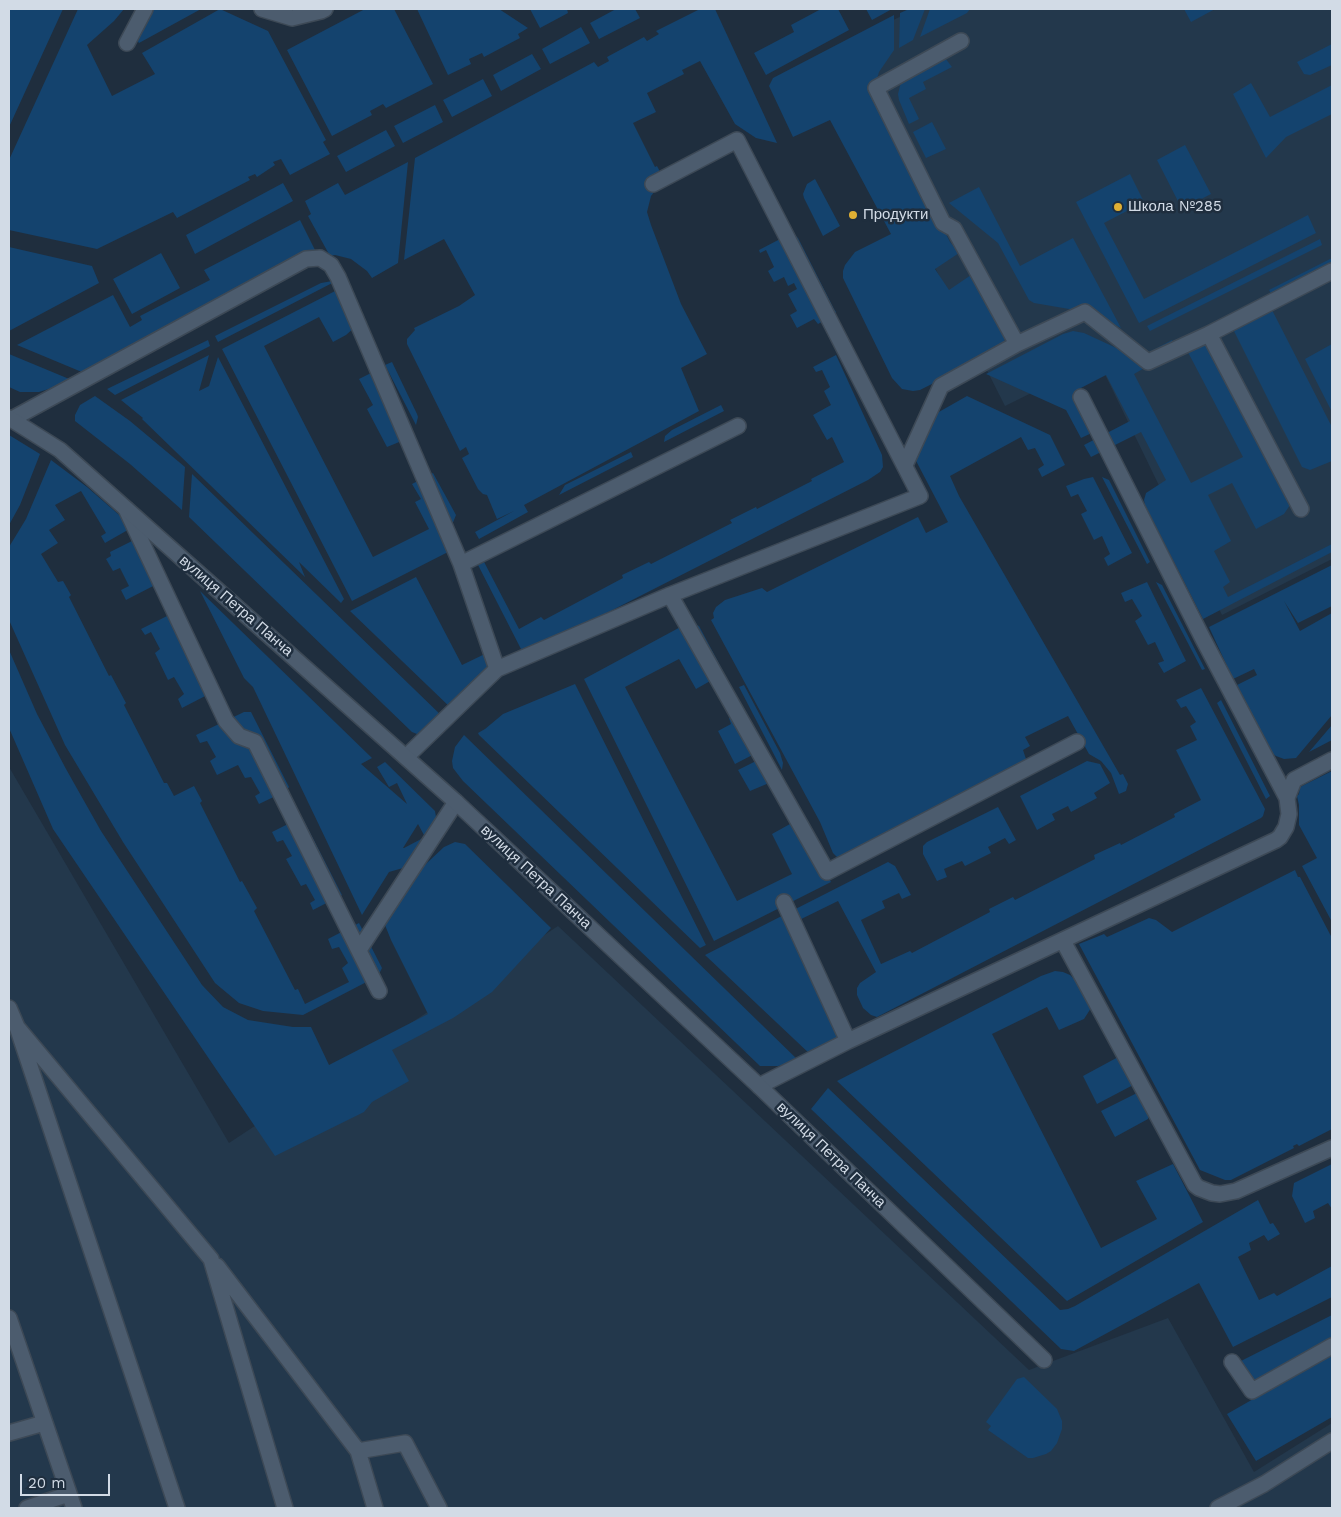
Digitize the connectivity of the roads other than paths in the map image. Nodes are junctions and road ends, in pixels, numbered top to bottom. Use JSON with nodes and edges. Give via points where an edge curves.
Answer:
{"nodes":[{"id":1,"x":145,"y":9,"type":"edge"},
{"id":2,"x":262,"y":9,"type":"edge"},
{"id":3,"x":325,"y":9,"type":"edge"},
{"id":4,"x":961,"y":41,"type":"dead end"},
{"id":5,"x":127,"y":43,"type":"dead end"},
{"id":6,"x":653,"y":184,"type":"dead end"},
{"id":7,"x":1332,"y":271,"type":"edge"},
{"id":8,"x":1209,"y":334,"type":"junction"},
{"id":9,"x":1017,"y":344,"type":"junction"},
{"id":10,"x":1081,"y":397,"type":"dead end"},
{"id":11,"x":10,"y":419,"type":"edge"},
{"id":12,"x":738,"y":426,"type":"dead end"},
{"id":13,"x":904,"y":465,"type":"junction"},
{"id":14,"x":1301,"y":509,"type":"dead end"},
{"id":15,"x":126,"y":510,"type":"junction"},
{"id":16,"x":460,"y":564,"type":"junction"},
{"id":17,"x":670,"y":596,"type":"junction"},
{"id":18,"x":497,"y":669,"type":"junction"},
{"id":19,"x":1077,"y":742,"type":"dead end"},
{"id":20,"x":406,"y":757,"type":"junction"},
{"id":21,"x":1332,"y":760,"type":"edge"},
{"id":22,"x":1287,"y":798,"type":"junction"},
{"id":23,"x":456,"y":802,"type":"junction"},
{"id":24,"x":784,"y":902,"type":"dead end"},
{"id":25,"x":1063,"y":941,"type":"junction"},
{"id":26,"x":359,"y":950,"type":"junction"},
{"id":27,"x":380,"y":990,"type":"dead end"},
{"id":28,"x":9,"y":1008,"type":"edge"},
{"id":29,"x":17,"y":1027,"type":"junction"},
{"id":30,"x":848,"y":1041,"type":"junction"},
{"id":31,"x":759,"y":1086,"type":"junction"},
{"id":32,"x":1332,"y":1148,"type":"edge"},
{"id":33,"x":211,"y":1259,"type":"junction"},
{"id":34,"x":9,"y":1318,"type":"edge"},
{"id":35,"x":1332,"y":1346,"type":"edge"},
{"id":36,"x":14,"y":1352,"type":"edge"},
{"id":37,"x":1044,"y":1360,"type":"dead end"},
{"id":38,"x":1232,"y":1362,"type":"dead end"},
{"id":39,"x":44,"y":1423,"type":"junction"},
{"id":40,"x":9,"y":1434,"type":"edge"},
{"id":41,"x":1332,"y":1441,"type":"edge"},
{"id":42,"x":358,"y":1450,"type":"junction"},
{"id":43,"x":72,"y":1501,"type":"edge"},
{"id":44,"x":27,"y":1508,"type":"edge"},
{"id":45,"x":177,"y":1508,"type":"edge"},
{"id":46,"x":285,"y":1508,"type":"edge"},
{"id":47,"x":375,"y":1508,"type":"edge"},
{"id":48,"x":439,"y":1508,"type":"edge"},
{"id":49,"x":1218,"y":1508,"type":"edge"}],
"edges":[{"from":1,"to":5,"type":"street"},
{"from":2,"to":3,"type":"street","via":[[292,18]]},
{"from":4,"to":9,"type":"street","via":[[876,88],[943,224],[954,229]]},
{"from":6,"to":13,"type":"street","via":[[737,140]]},
{"from":7,"to":8,"type":"street"},
{"from":8,"to":9,"type":"street","via":[[1148,362],[1085,312]]},
{"from":8,"to":14,"type":"street"},
{"from":9,"to":13,"type":"street","via":[[941,386]]},
{"from":10,"to":22,"type":"street"},
{"from":11,"to":15,"type":"street","name":"вулиця Петра Панча","via":[[60,450]]},
{"from":11,"to":16,"type":"street","via":[[306,259],[320,258],[331,265],[338,277]]},
{"from":12,"to":16,"type":"street"},
{"from":13,"to":17,"type":"street","via":[[920,496]]},
{"from":15,"to":20,"type":"street","name":"вулиця Петра Панча"},
{"from":15,"to":26,"type":"street","via":[[226,721],[239,736],[254,742]]},
{"from":16,"to":18,"type":"street"},
{"from":17,"to":18,"type":"street"},
{"from":17,"to":19,"type":"street","via":[[826,872]]},
{"from":18,"to":20,"type":"street"},
{"from":20,"to":23,"type":"street","name":"вулиця Петра Панча"},
{"from":21,"to":22,"type":"street","via":[[1294,780]]},
{"from":22,"to":25,"type":"street","via":[[1288,824],[1276,840]]},
{"from":23,"to":26,"type":"street"},
{"from":23,"to":31,"type":"street","name":"вулиця Петра Панча"},
{"from":24,"to":30,"type":"street"},
{"from":25,"to":30,"type":"street"},
{"from":25,"to":32,"type":"street","via":[[1199,1188],[1212,1193],[1236,1191]]},
{"from":26,"to":27,"type":"street"},
{"from":28,"to":29,"type":"street"},
{"from":29,"to":33,"type":"street"},
{"from":29,"to":45,"type":"street"},
{"from":30,"to":31,"type":"street"},
{"from":31,"to":37,"type":"street","name":"вулиця Петра Панча"},
{"from":33,"to":42,"type":"street"},
{"from":33,"to":46,"type":"street"},
{"from":34,"to":36,"type":"street"},
{"from":35,"to":38,"type":"street","via":[[1252,1391]]},
{"from":36,"to":39,"type":"street"},
{"from":39,"to":40,"type":"street"},
{"from":39,"to":43,"type":"street"},
{"from":41,"to":49,"type":"street","via":[[1264,1484]]},
{"from":42,"to":47,"type":"street"},
{"from":42,"to":48,"type":"street","via":[[405,1443]]},
{"from":43,"to":44,"type":"street"}]}
